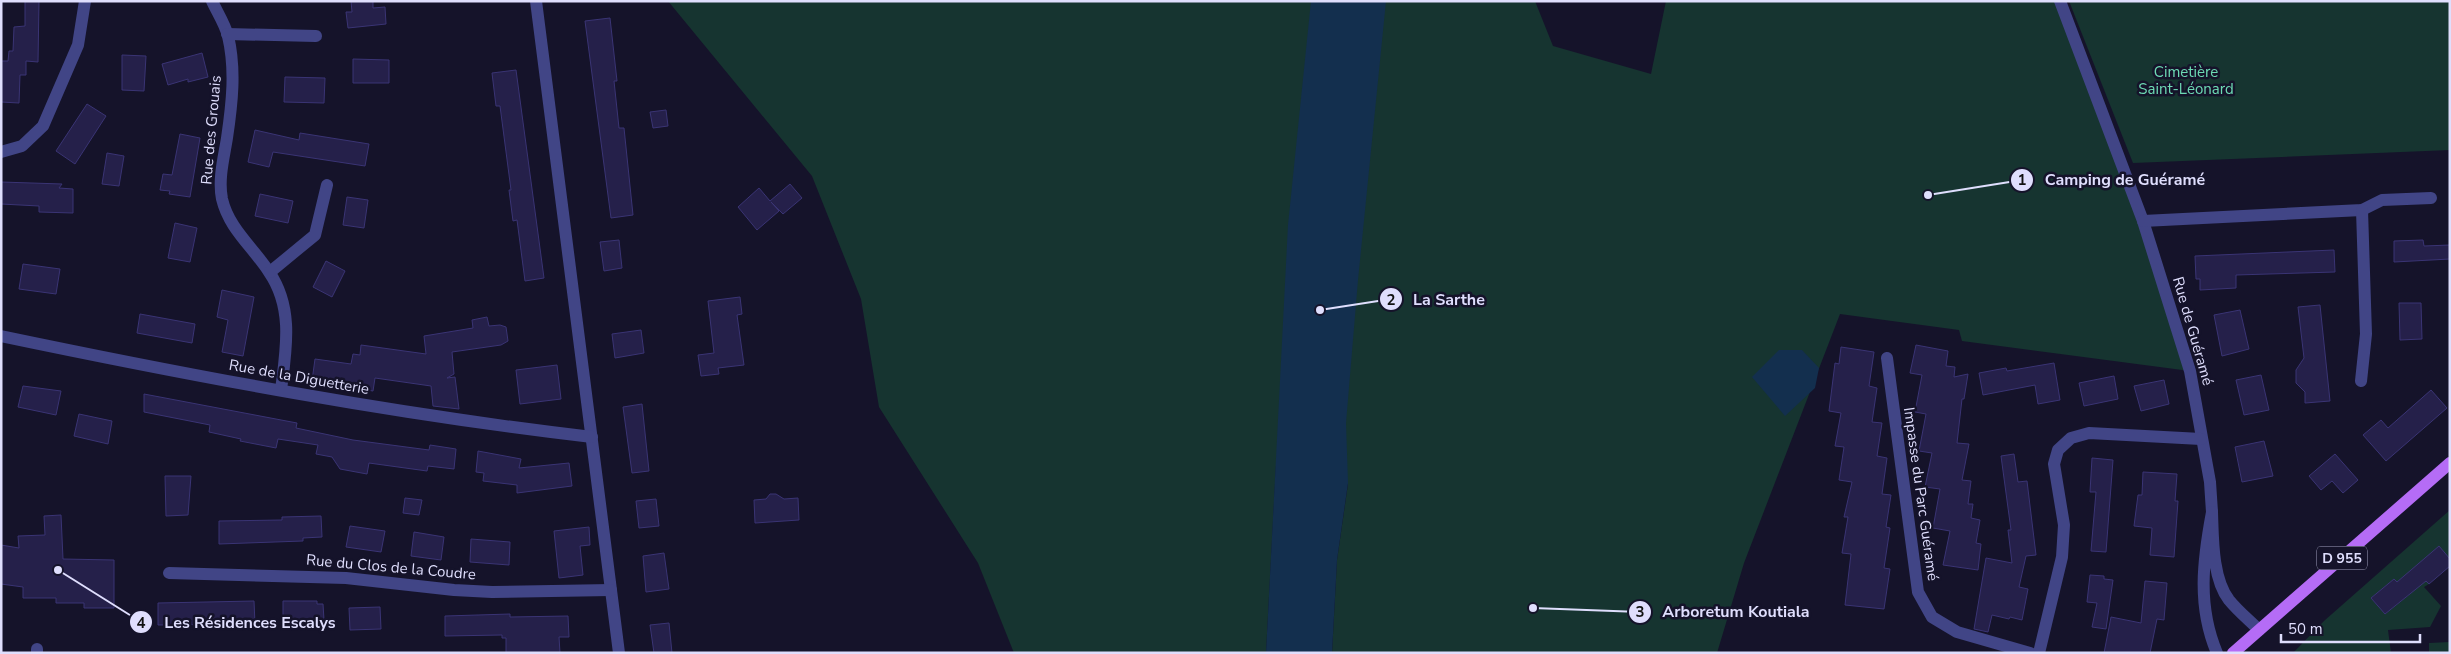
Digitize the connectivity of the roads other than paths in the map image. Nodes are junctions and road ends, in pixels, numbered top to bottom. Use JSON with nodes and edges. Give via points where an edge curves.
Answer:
{"nodes":[{"id":1,"x":85,"y":1,"type":"edge"},
{"id":2,"x":212,"y":1,"type":"edge"},
{"id":3,"x":536,"y":1,"type":"edge"},
{"id":4,"x":2060,"y":1,"type":"edge"},
{"id":5,"x":227,"y":34,"type":"junction"},
{"id":6,"x":316,"y":36,"type":"dead end"},
{"id":7,"x":1,"y":152,"type":"edge"},
{"id":8,"x":326,"y":184,"type":"dead end"},
{"id":9,"x":2431,"y":198,"type":"dead end"},
{"id":10,"x":2362,"y":210,"type":"junction"},
{"id":11,"x":2143,"y":221,"type":"junction"},
{"id":12,"x":270,"y":272,"type":"junction"},
{"id":13,"x":1,"y":336,"type":"edge"},
{"id":14,"x":1886,"y":358,"type":"dead end"},
{"id":15,"x":2361,"y":380,"type":"dead end"},
{"id":16,"x":281,"y":390,"type":"junction"},
{"id":17,"x":592,"y":437,"type":"junction"},
{"id":18,"x":2201,"y":439,"type":"junction"},
{"id":19,"x":2450,"y":463,"type":"edge"},
{"id":20,"x":2212,"y":512,"type":"junction"},
{"id":21,"x":170,"y":573,"type":"dead end"},
{"id":22,"x":611,"y":590,"type":"junction"},
{"id":23,"x":2259,"y":630,"type":"junction"},
{"id":24,"x":620,"y":653,"type":"edge"},
{"id":25,"x":2030,"y":653,"type":"edge"},
{"id":26,"x":2039,"y":653,"type":"edge"},
{"id":27,"x":2217,"y":653,"type":"edge"},
{"id":28,"x":2233,"y":653,"type":"edge"}],
"edges":[{"from":1,"to":7,"type":"street","via":[[78,45],[43,126],[22,146]]},
{"from":2,"to":5,"type":"street","name":"Rue des Grouais"},
{"from":3,"to":17,"type":"street"},
{"from":4,"to":11,"type":"street","name":"Rue de Guéramé"},
{"from":5,"to":6,"type":"street"},
{"from":5,"to":12,"type":"street","name":"Rue des Grouais","via":[[233,99],[221,175],[222,199],[232,223]]},
{"from":8,"to":12,"type":"street","via":[[315,235]]},
{"from":9,"to":10,"type":"street","via":[[2382,200]]},
{"from":10,"to":11,"type":"street"},
{"from":10,"to":15,"type":"street","via":[[2366,334]]},
{"from":11,"to":18,"type":"street","name":"Rue de Guéramé","via":[[2190,371]]},
{"from":12,"to":16,"type":"street","name":"Rue des Grouais","via":[[288,323]]},
{"from":13,"to":16,"type":"street","name":"Rue de la Diguetterie"},
{"from":14,"to":25,"type":"street","name":"Impasse du Parc Guéramé","via":[[1918,592],[1932,617],[1957,632]]},
{"from":16,"to":17,"type":"street","name":"Rue de la Diguetterie"},
{"from":17,"to":22,"type":"street"},
{"from":18,"to":20,"type":"street","name":"Rue de Guéramé"},
{"from":18,"to":26,"type":"street","via":[[2089,433],[2071,438],[2058,450],[2054,464],[2064,525],[2062,557]]},
{"from":19,"to":23,"type":"main road","number":"D 955"},
{"from":20,"to":23,"type":"street","name":"Rue de Guéramé","via":[[2214,556],[2222,586],[2228,599]]},
{"from":20,"to":27,"type":"street","name":"Rue de Guéramé","via":[[2203,557],[2202,589],[2208,626]]},
{"from":21,"to":22,"type":"street","name":"Rue du Clos de la Coudre","via":[[346,578],[492,592]]},
{"from":22,"to":24,"type":"street"},
{"from":23,"to":28,"type":"main road","number":"D 955"}]}
